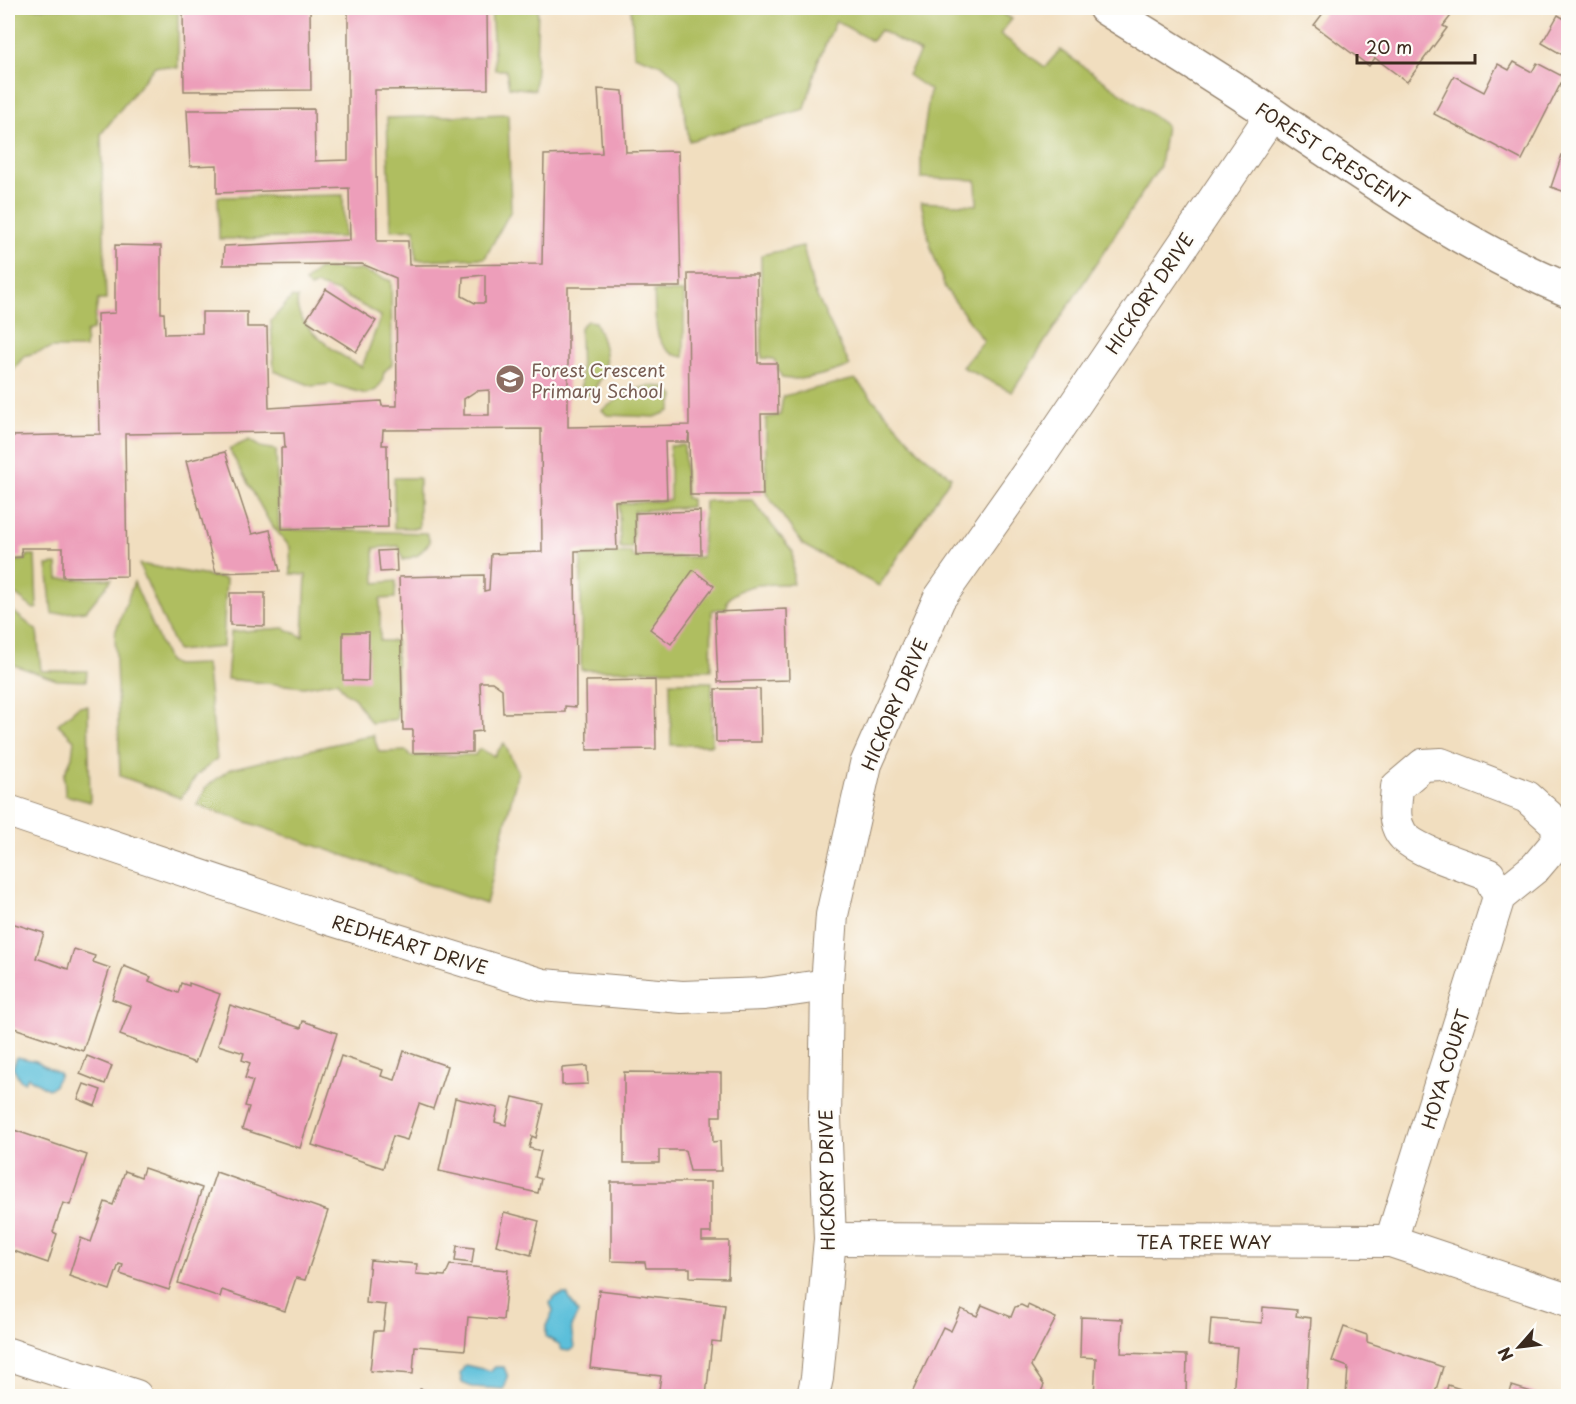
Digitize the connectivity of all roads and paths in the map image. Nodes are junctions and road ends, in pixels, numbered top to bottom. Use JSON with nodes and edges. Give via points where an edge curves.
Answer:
{"nodes":[{"id":1,"x":1105,"y":8,"type":"edge"},
{"id":2,"x":1272,"y":114,"type":"junction"},
{"id":3,"x":1569,"y":290,"type":"edge"},
{"id":4,"x":8,"y":811,"type":"edge"},
{"id":5,"x":1499,"y":897,"type":"junction"},
{"id":6,"x":827,"y":985,"type":"junction"},
{"id":7,"x":830,"y":1239,"type":"junction"},
{"id":8,"x":1391,"y":1241,"type":"junction"},
{"id":9,"x":1569,"y":1300,"type":"edge"},
{"id":10,"x":8,"y":1354,"type":"edge"},
{"id":11,"x":136,"y":1396,"type":"edge"},
{"id":12,"x":813,"y":1396,"type":"edge"}],
"edges":[{"from":1,"to":2,"type":"street","name":"FOREST CRESCENT"},
{"from":2,"to":3,"type":"street","name":"FOREST CRESCENT","via":[[1402,201],[1526,273]]},
{"from":2,"to":6,"type":"street","name":"HICKORY DRIVE","via":[[939,599],[866,764],[832,915]]},
{"from":4,"to":6,"type":"street","name":"REDHEART DRIVE","via":[[323,917],[543,985],[682,997],[764,994]]},
{"from":5,"to":5,"type":"street","via":[[1536,867],[1558,841],[1557,824],[1527,797],[1441,764],[1423,765],[1397,787],[1395,814],[1401,833],[1412,844],[1489,875]]},
{"from":5,"to":8,"type":"street","name":"HOYA COURT"},
{"from":6,"to":7,"type":"street","name":"HICKORY DRIVE","via":[[825,1119]]},
{"from":7,"to":8,"type":"street","name":"TEA TREE WAY"},
{"from":7,"to":12,"type":"street","name":"HICKORY DRIVE","via":[[818,1378]]},
{"from":8,"to":9,"type":"street","name":"TEA TREE WAY"},
{"from":10,"to":11,"type":"street"}]}
